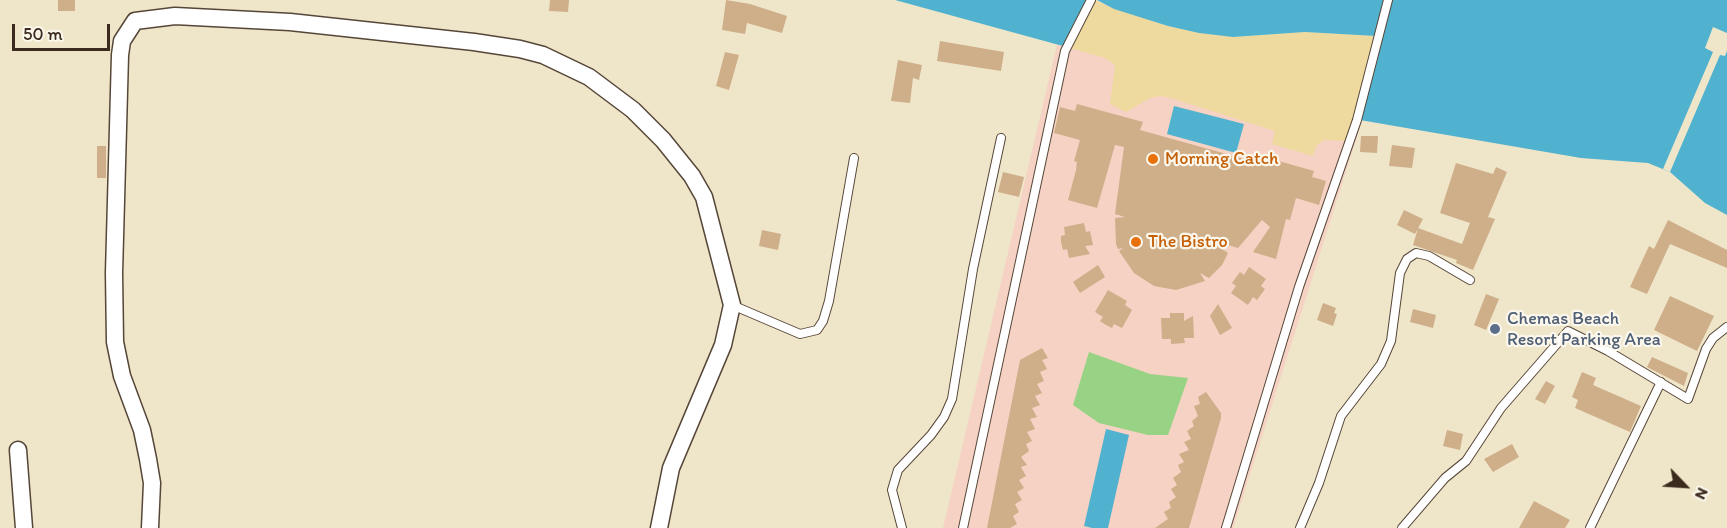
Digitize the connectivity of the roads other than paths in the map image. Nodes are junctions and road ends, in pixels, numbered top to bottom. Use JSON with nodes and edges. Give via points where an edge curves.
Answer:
{"nodes":[{"id":1,"x":1091,"y":0,"type":"edge"},
{"id":2,"x":1388,"y":0,"type":"edge"},
{"id":3,"x":1001,"y":138,"type":"dead end"},
{"id":4,"x":854,"y":158,"type":"dead end"},
{"id":5,"x":1470,"y":280,"type":"dead end"},
{"id":6,"x":732,"y":304,"type":"junction"},
{"id":7,"x":1727,"y":327,"type":"edge"},
{"id":8,"x":1661,"y":382,"type":"junction"},
{"id":9,"x":18,"y":450,"type":"dead end"},
{"id":10,"x":24,"y":528,"type":"edge"},
{"id":11,"x":150,"y":528,"type":"edge"},
{"id":12,"x":659,"y":528,"type":"edge"},
{"id":13,"x":902,"y":528,"type":"edge"},
{"id":14,"x":963,"y":528,"type":"edge"},
{"id":15,"x":1226,"y":528,"type":"edge"},
{"id":16,"x":1300,"y":528,"type":"edge"},
{"id":17,"x":1402,"y":528,"type":"edge"},
{"id":18,"x":1590,"y":528,"type":"edge"}],
"edges":[{"from":1,"to":14,"type":"lane","via":[[1065,51]]},
{"from":2,"to":15,"type":"lane","via":[[1357,120],[1299,287]]},
{"from":3,"to":13,"type":"lane","via":[[973,269],[952,399],[931,435],[898,470],[892,490]]},
{"from":4,"to":6,"type":"lane","via":[[829,301],[817,330],[800,334]]},
{"from":5,"to":16,"type":"lane","via":[[1429,256],[1416,253],[1407,258],[1400,273],[1391,341],[1381,364],[1341,416]]},
{"from":6,"to":11,"type":"street","via":[[715,230],[693,176],[633,110],[607,88],[565,65],[520,49],[290,22],[175,16],[135,21],[122,41],[120,55],[115,342],[148,459],[152,483]]},
{"from":6,"to":12,"type":"street","via":[[723,345],[671,468]]},
{"from":7,"to":8,"type":"lane","via":[[1706,349],[1688,399]]},
{"from":8,"to":17,"type":"lane","via":[[1568,332],[1501,408],[1471,455],[1445,478]]},
{"from":8,"to":18,"type":"lane"},
{"from":9,"to":10,"type":"street"}]}
